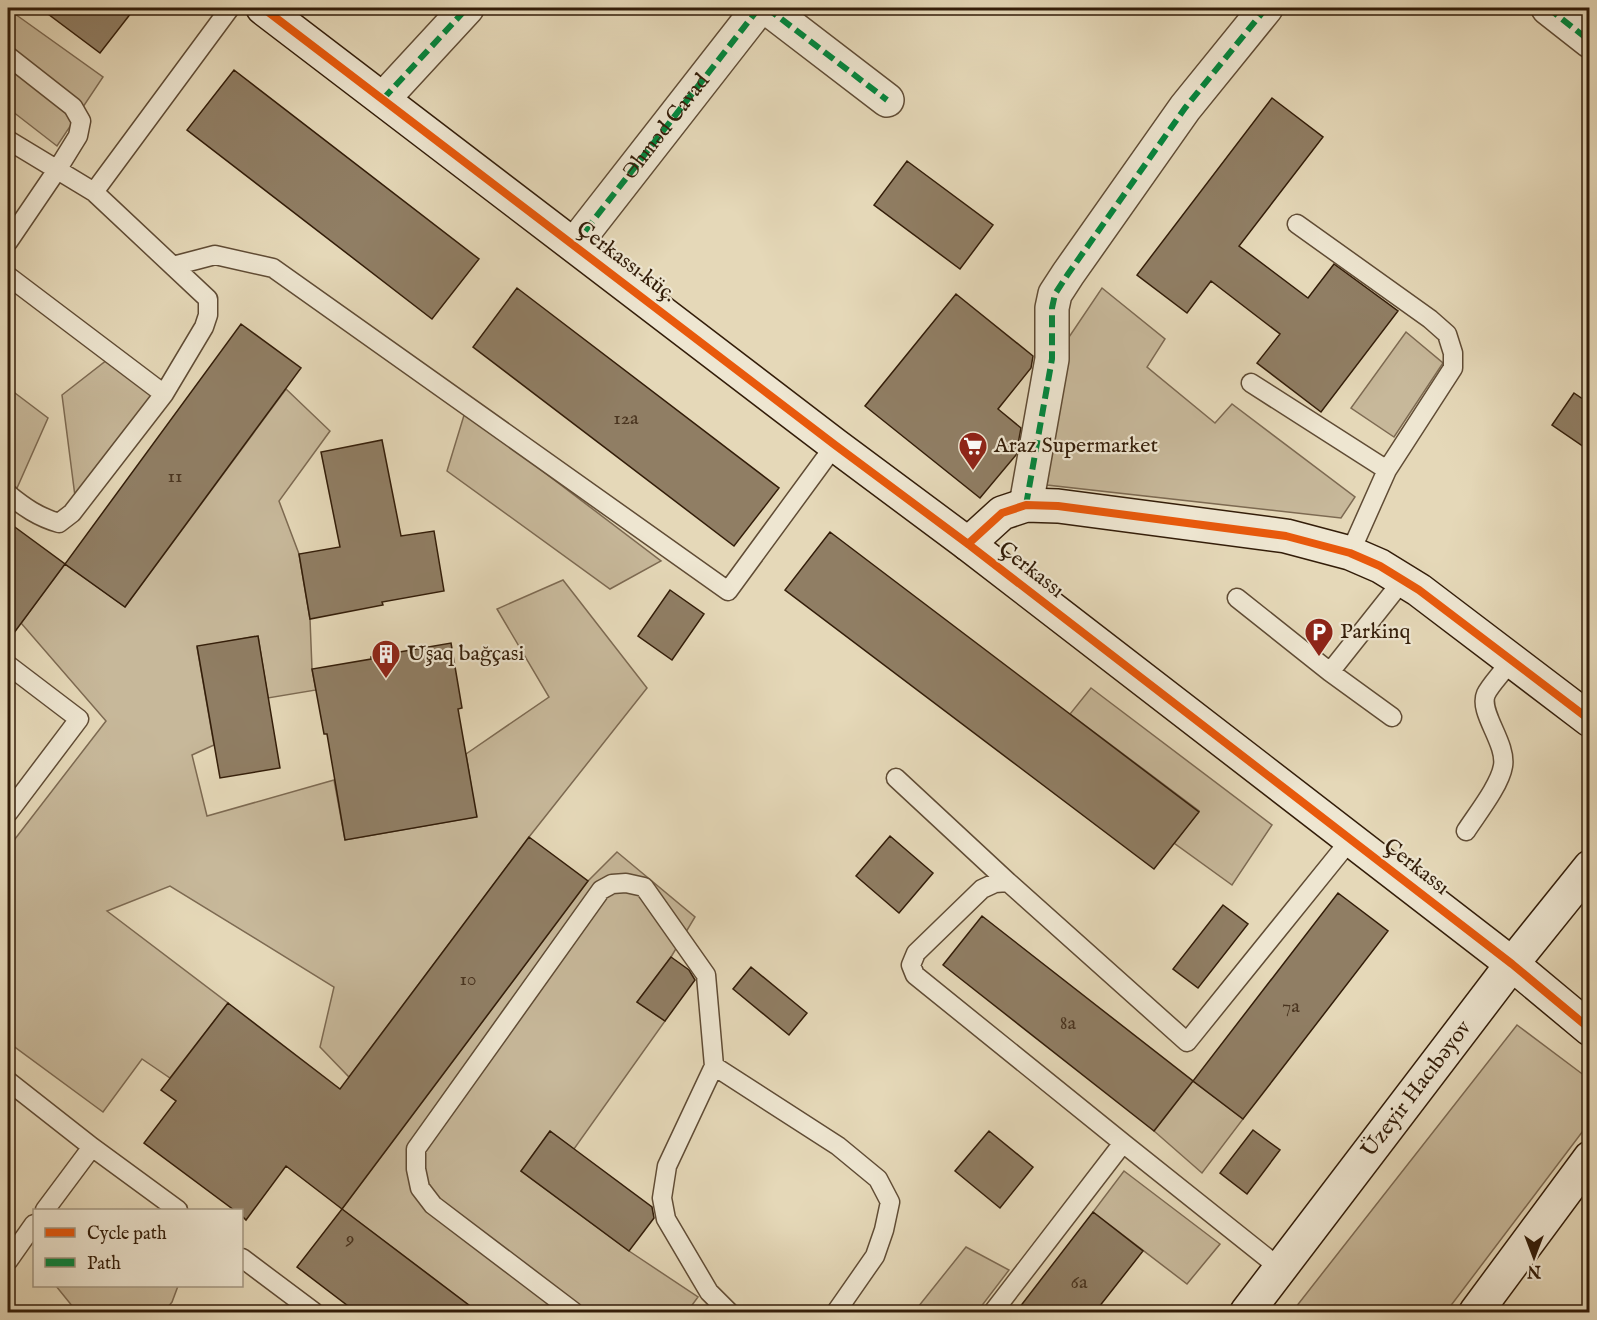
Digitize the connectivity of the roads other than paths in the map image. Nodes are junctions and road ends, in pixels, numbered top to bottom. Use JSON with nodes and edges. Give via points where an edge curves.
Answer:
{"nodes":[{"id":1,"x":230,"y":8,"type":"edge"},
{"id":2,"x":263,"y":8,"type":"edge"},
{"id":3,"x":467,"y":8,"type":"edge"},
{"id":4,"x":759,"y":8,"type":"edge"},
{"id":5,"x":767,"y":8,"type":"edge"},
{"id":6,"x":1266,"y":8,"type":"edge"},
{"id":7,"x":1548,"y":8,"type":"edge"},
{"id":8,"x":1590,"y":41,"type":"edge"},
{"id":9,"x":8,"y":56,"type":"edge"},
{"id":10,"x":383,"y":99,"type":"junction"},
{"id":11,"x":887,"y":100,"type":"dead end"},
{"id":12,"x":8,"y":140,"type":"edge"},
{"id":13,"x":57,"y":170,"type":"junction"},
{"id":14,"x":94,"y":192,"type":"junction"},
{"id":15,"x":1297,"y":224,"type":"dead end"},
{"id":16,"x":8,"y":242,"type":"edge"},
{"id":17,"x":574,"y":245,"type":"junction"},
{"id":18,"x":173,"y":266,"type":"junction"},
{"id":19,"x":8,"y":276,"type":"edge"},
{"id":20,"x":1251,"y":382,"type":"dead end"},
{"id":21,"x":164,"y":394,"type":"junction"},
{"id":22,"x":835,"y":445,"type":"junction"},
{"id":23,"x":1387,"y":470,"type":"junction"},
{"id":24,"x":8,"y":494,"type":"edge"},
{"id":25,"x":1026,"y":505,"type":"junction"},
{"id":26,"x":968,"y":544,"type":"junction"},
{"id":27,"x":1350,"y":553,"type":"junction"},
{"id":28,"x":1402,"y":580,"type":"junction"},
{"id":29,"x":1237,"y":598,"type":"dead end"},
{"id":30,"x":1511,"y":660,"type":"junction"},
{"id":31,"x":8,"y":665,"type":"edge"},
{"id":32,"x":1330,"y":672,"type":"junction"},
{"id":33,"x":1392,"y":717,"type":"dead end"},
{"id":34,"x":1590,"y":720,"type":"edge"},
{"id":35,"x":896,"y":778,"type":"dead end"},
{"id":36,"x":8,"y":813,"type":"edge"},
{"id":37,"x":1466,"y":831,"type":"dead end"},
{"id":38,"x":1351,"y":839,"type":"junction"},
{"id":39,"x":1590,"y":867,"type":"edge"},
{"id":40,"x":1008,"y":882,"type":"junction"},
{"id":41,"x":1512,"y":964,"type":"junction"},
{"id":42,"x":1590,"y":1029,"type":"edge"},
{"id":43,"x":714,"y":1066,"type":"junction"},
{"id":44,"x":8,"y":1081,"type":"edge"},
{"id":45,"x":1123,"y":1143,"type":"junction"},
{"id":46,"x":92,"y":1147,"type":"junction"},
{"id":47,"x":1590,"y":1158,"type":"edge"},
{"id":48,"x":46,"y":1209,"type":"edge"},
{"id":49,"x":177,"y":1209,"type":"edge"},
{"id":50,"x":33,"y":1225,"type":"edge"},
{"id":51,"x":243,"y":1259,"type":"edge"},
{"id":52,"x":8,"y":1261,"type":"edge"},
{"id":53,"x":1281,"y":1269,"type":"junction"},
{"id":54,"x":302,"y":1309,"type":"edge"},
{"id":55,"x":574,"y":1312,"type":"edge"},
{"id":56,"x":729,"y":1312,"type":"edge"},
{"id":57,"x":836,"y":1312,"type":"edge"},
{"id":58,"x":993,"y":1312,"type":"edge"},
{"id":59,"x":1247,"y":1312,"type":"edge"},
{"id":60,"x":1476,"y":1312,"type":"edge"}],
"edges":[{"from":1,"to":14,"type":"lane"},
{"from":2,"to":10,"type":"street","name":"Çerkassı küç."},
{"from":3,"to":10,"type":"street"},
{"from":4,"to":17,"type":"street","name":"Əhməd Cavad"},
{"from":5,"to":11,"type":"street"},
{"from":6,"to":25,"type":"street","via":[[1185,108],[1055,294],[1052,359]]},
{"from":7,"to":8,"type":"street"},
{"from":9,"to":13,"type":"lane","via":[[73,107],[81,121],[78,136]]},
{"from":10,"to":17,"type":"street","name":"Çerkassı küç."},
{"from":12,"to":13,"type":"lane"},
{"from":13,"to":14,"type":"lane"},
{"from":13,"to":16,"type":"lane"},
{"from":14,"to":18,"type":"lane"},
{"from":15,"to":23,"type":"lane","via":[[1430,320],[1446,334],[1453,353],[1454,368]]},
{"from":17,"to":22,"type":"street","name":"Çerkassı küç."},
{"from":18,"to":21,"type":"lane","via":[[208,299],[208,315]]},
{"from":18,"to":22,"type":"lane","via":[[215,255],[273,268],[728,591]]},
{"from":19,"to":21,"type":"lane"},
{"from":20,"to":23,"type":"lane"},
{"from":21,"to":24,"type":"lane","via":[[72,513],[59,522],[45,519]]},
{"from":22,"to":26,"type":"street","name":"Çerkassı küç."},
{"from":23,"to":27,"type":"lane"},
{"from":25,"to":26,"type":"street","name":"Çerkassı","via":[[1002,513]]},
{"from":25,"to":27,"type":"street","name":"Çerkassı","via":[[1286,536]]},
{"from":26,"to":38,"type":"street","name":"Çerkassı"},
{"from":27,"to":28,"type":"street","name":"Çerkassı"},
{"from":28,"to":30,"type":"street","name":"Çerkassı"},
{"from":28,"to":32,"type":"lane"},
{"from":29,"to":32,"type":"lane"},
{"from":30,"to":34,"type":"street","name":"Çerkassı"},
{"from":30,"to":37,"type":"lane","via":[[1485,696],[1485,708],[1502,747],[1504,766]]},
{"from":31,"to":36,"type":"lane","via":[[79,719]]},
{"from":32,"to":33,"type":"lane"},
{"from":35,"to":40,"type":"lane"},
{"from":38,"to":40,"type":"lane","via":[[1187,1042]]},
{"from":38,"to":41,"type":"street","name":"Çerkassı"},
{"from":39,"to":41,"type":"street","name":"Üzeyir Hacıbəyov"},
{"from":40,"to":45,"type":"lane","via":[[982,889],[916,953],[911,965],[915,975]]},
{"from":41,"to":42,"type":"street","name":"Çerkassı"},
{"from":41,"to":53,"type":"street","name":"Üzeyir Hacıbəyov"},
{"from":43,"to":55,"type":"lane","via":[[706,975],[644,887],[612,884],[601,890],[416,1149],[420,1188],[434,1205]]},
{"from":43,"to":56,"type":"lane","via":[[667,1166],[662,1198],[666,1219],[708,1292]]},
{"from":43,"to":57,"type":"lane","via":[[838,1146],[878,1179],[890,1202],[875,1256]]},
{"from":44,"to":46,"type":"lane"},
{"from":45,"to":53,"type":"lane"},
{"from":45,"to":58,"type":"lane"},
{"from":46,"to":48,"type":"lane"},
{"from":46,"to":49,"type":"lane"},
{"from":47,"to":60,"type":"street"},
{"from":50,"to":52,"type":"lane"},
{"from":51,"to":54,"type":"lane"},
{"from":53,"to":59,"type":"street","name":"Üzeyir Hacıbəyov"}]}
